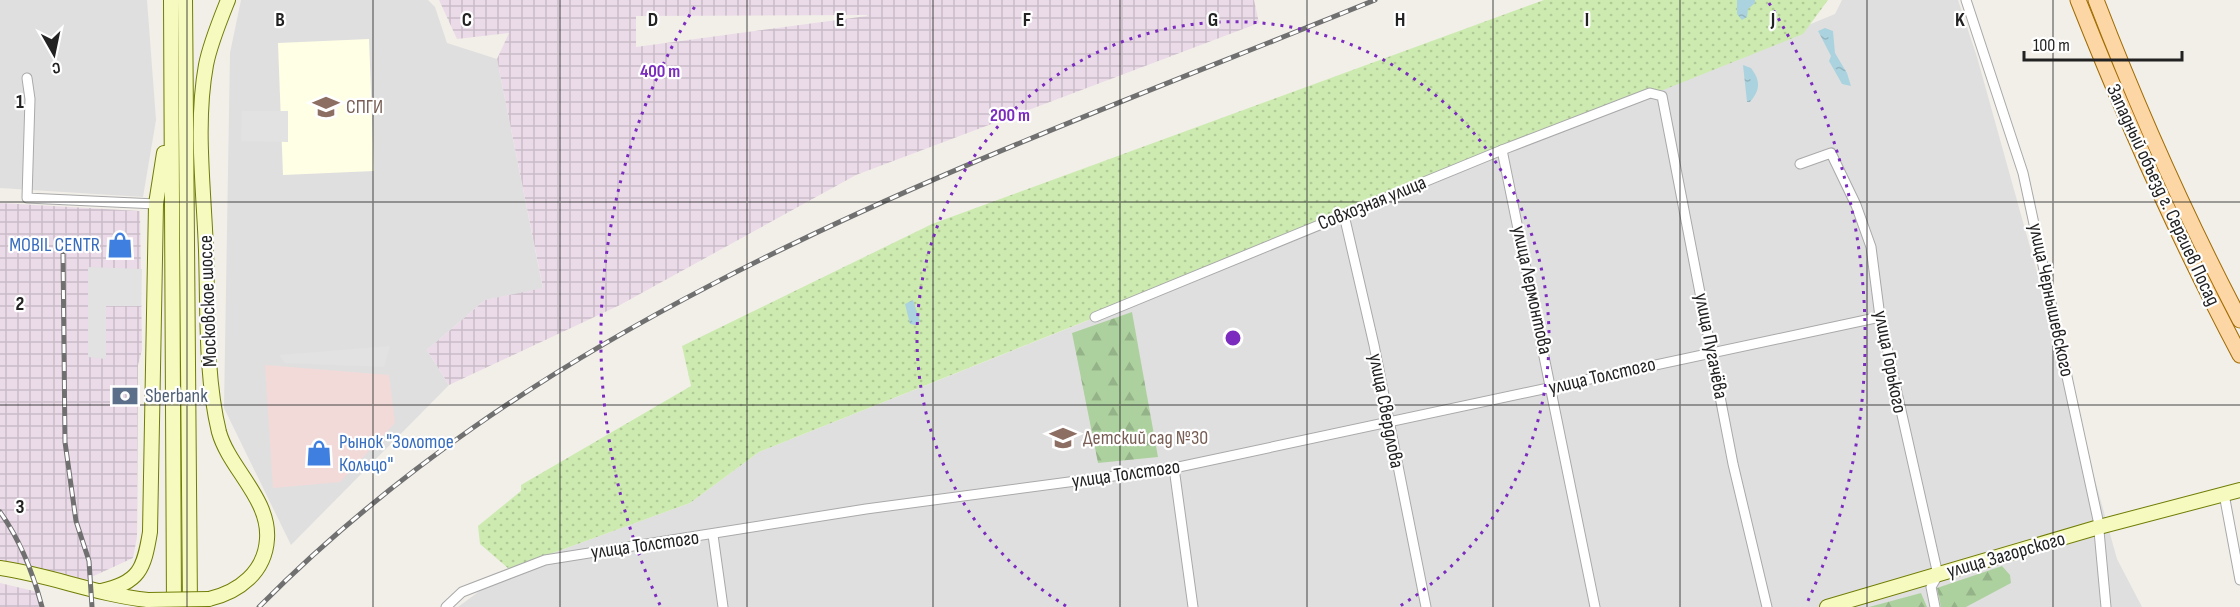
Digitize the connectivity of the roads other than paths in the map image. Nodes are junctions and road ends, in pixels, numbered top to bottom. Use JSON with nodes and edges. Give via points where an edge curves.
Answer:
{"nodes":[{"id":1,"x":171,"y":0,"type":"edge"},
{"id":2,"x":185,"y":0,"type":"edge"},
{"id":3,"x":228,"y":0,"type":"edge"},
{"id":4,"x":1966,"y":0,"type":"edge"},
{"id":5,"x":2078,"y":0,"type":"edge"},
{"id":6,"x":2096,"y":0,"type":"edge"},
{"id":7,"x":170,"y":76,"type":"junction"},
{"id":8,"x":27,"y":78,"type":"dead end"},
{"id":9,"x":1650,"y":93,"type":"joint"},
{"id":10,"x":1502,"y":150,"type":"junction"},
{"id":11,"x":1800,"y":164,"type":"dead end"},
{"id":12,"x":156,"y":204,"type":"junction"},
{"id":13,"x":1344,"y":215,"type":"junction"},
{"id":14,"x":1095,"y":317,"type":"dead end"},
{"id":15,"x":1880,"y":317,"type":"junction"},
{"id":16,"x":2240,"y":320,"type":"edge"},
{"id":17,"x":1713,"y":351,"type":"junction"},
{"id":18,"x":2240,"y":355,"type":"edge"},
{"id":19,"x":1552,"y":387,"type":"junction"},
{"id":20,"x":1388,"y":423,"type":"junction"},
{"id":21,"x":1174,"y":468,"type":"junction"},
{"id":22,"x":2240,"y":481,"type":"edge"},
{"id":23,"x":2240,"y":490,"type":"edge"},
{"id":24,"x":2224,"y":494,"type":"junction"},
{"id":25,"x":2186,"y":503,"type":"junction"},
{"id":26,"x":2099,"y":527,"type":"junction"},
{"id":27,"x":713,"y":535,"type":"junction"},
{"id":28,"x":0,"y":568,"type":"edge"},
{"id":29,"x":1938,"y":575,"type":"junction"},
{"id":30,"x":2240,"y":579,"type":"edge"},
{"id":31,"x":101,"y":591,"type":"junction"},
{"id":32,"x":174,"y":607,"type":"edge"},
{"id":33,"x":190,"y":607,"type":"edge"},
{"id":34,"x":446,"y":607,"type":"edge"},
{"id":35,"x":723,"y":607,"type":"edge"},
{"id":36,"x":1193,"y":607,"type":"edge"},
{"id":37,"x":1426,"y":607,"type":"edge"},
{"id":38,"x":1595,"y":607,"type":"edge"},
{"id":39,"x":1767,"y":607,"type":"edge"},
{"id":40,"x":1827,"y":607,"type":"edge"},
{"id":41,"x":1935,"y":607,"type":"edge"},
{"id":42,"x":2106,"y":607,"type":"edge"}],
"edges":[{"from":1,"to":7,"type":"main road","name":"Московское шоссе"},
{"from":2,"to":33,"type":"main road","name":"Московское шоссе"},
{"from":3,"to":31,"type":"main road","name":"Московское шоссе","bridge":true,"via":[[206,63],[203,96],[211,380],[221,439],[263,515],[266,553],[257,569],[228,594],[209,599],[148,600]]},
{"from":4,"to":26,"type":"street","name":"улица Чернышевского","via":[[2023,173]]},
{"from":5,"to":18,"type":"main road","name":"Западный объезд г. Сергиев Посад","via":[[2192,264]]},
{"from":6,"to":16,"type":"main road","name":"Западный объезд г. Сергиев Посад","via":[[2207,257]]},
{"from":7,"to":12,"type":"main road"},
{"from":7,"to":32,"type":"main road","name":"Московское шоссе"},
{"from":8,"to":12,"type":"street","via":[[27,198]]},
{"from":9,"to":10,"type":"street","name":"Совхозная улица"},
{"from":9,"to":17,"type":"street","name":"улица Пугачёва","via":[[1662,96]]},
{"from":10,"to":13,"type":"street","name":"Совхозная улица"},
{"from":10,"to":19,"type":"street","name":"улица Лермонтова"},
{"from":11,"to":15,"type":"street","name":"улица Горького","via":[[1831,153],[1871,246]]},
{"from":12,"to":31,"type":"main road","via":[[150,532],[147,552],[135,578],[123,586]]},
{"from":13,"to":14,"type":"street","name":"Совхозная улица"},
{"from":13,"to":20,"type":"street","name":"улица Свердлова"},
{"from":15,"to":17,"type":"street","name":"улица Толстого"},
{"from":15,"to":29,"type":"street","name":"улица Горького"},
{"from":17,"to":19,"type":"street","name":"улица Толстого"},
{"from":17,"to":39,"type":"street","name":"улица Пугачёва","via":[[1733,464]]},
{"from":19,"to":20,"type":"street","name":"улица Толстого"},
{"from":19,"to":38,"type":"street","name":"улица Лермонтова"},
{"from":20,"to":21,"type":"street","name":"улица Толстого"},
{"from":20,"to":37,"type":"street","name":"улица Свердлова"},
{"from":21,"to":27,"type":"street","name":"улица Толстого","via":[[866,509]]},
{"from":21,"to":36,"type":"street"},
{"from":22,"to":25,"type":"main road"},
{"from":23,"to":24,"type":"main road"},
{"from":24,"to":25,"type":"main road"},
{"from":24,"to":30,"type":"street"},
{"from":25,"to":26,"type":"main road","name":"улица Загорского"},
{"from":26,"to":29,"type":"main road","name":"улица Загорского"},
{"from":26,"to":42,"type":"street","name":"улица Чернышевского"},
{"from":27,"to":34,"type":"street","name":"улица Толстого","via":[[544,560],[462,592]]},
{"from":27,"to":35,"type":"street"},
{"from":28,"to":31,"type":"main road","via":[[32,572]]},
{"from":29,"to":40,"type":"main road","name":"улица Загорского"},
{"from":29,"to":41,"type":"street","name":"улица Горького","via":[[1931,587]]}]}
